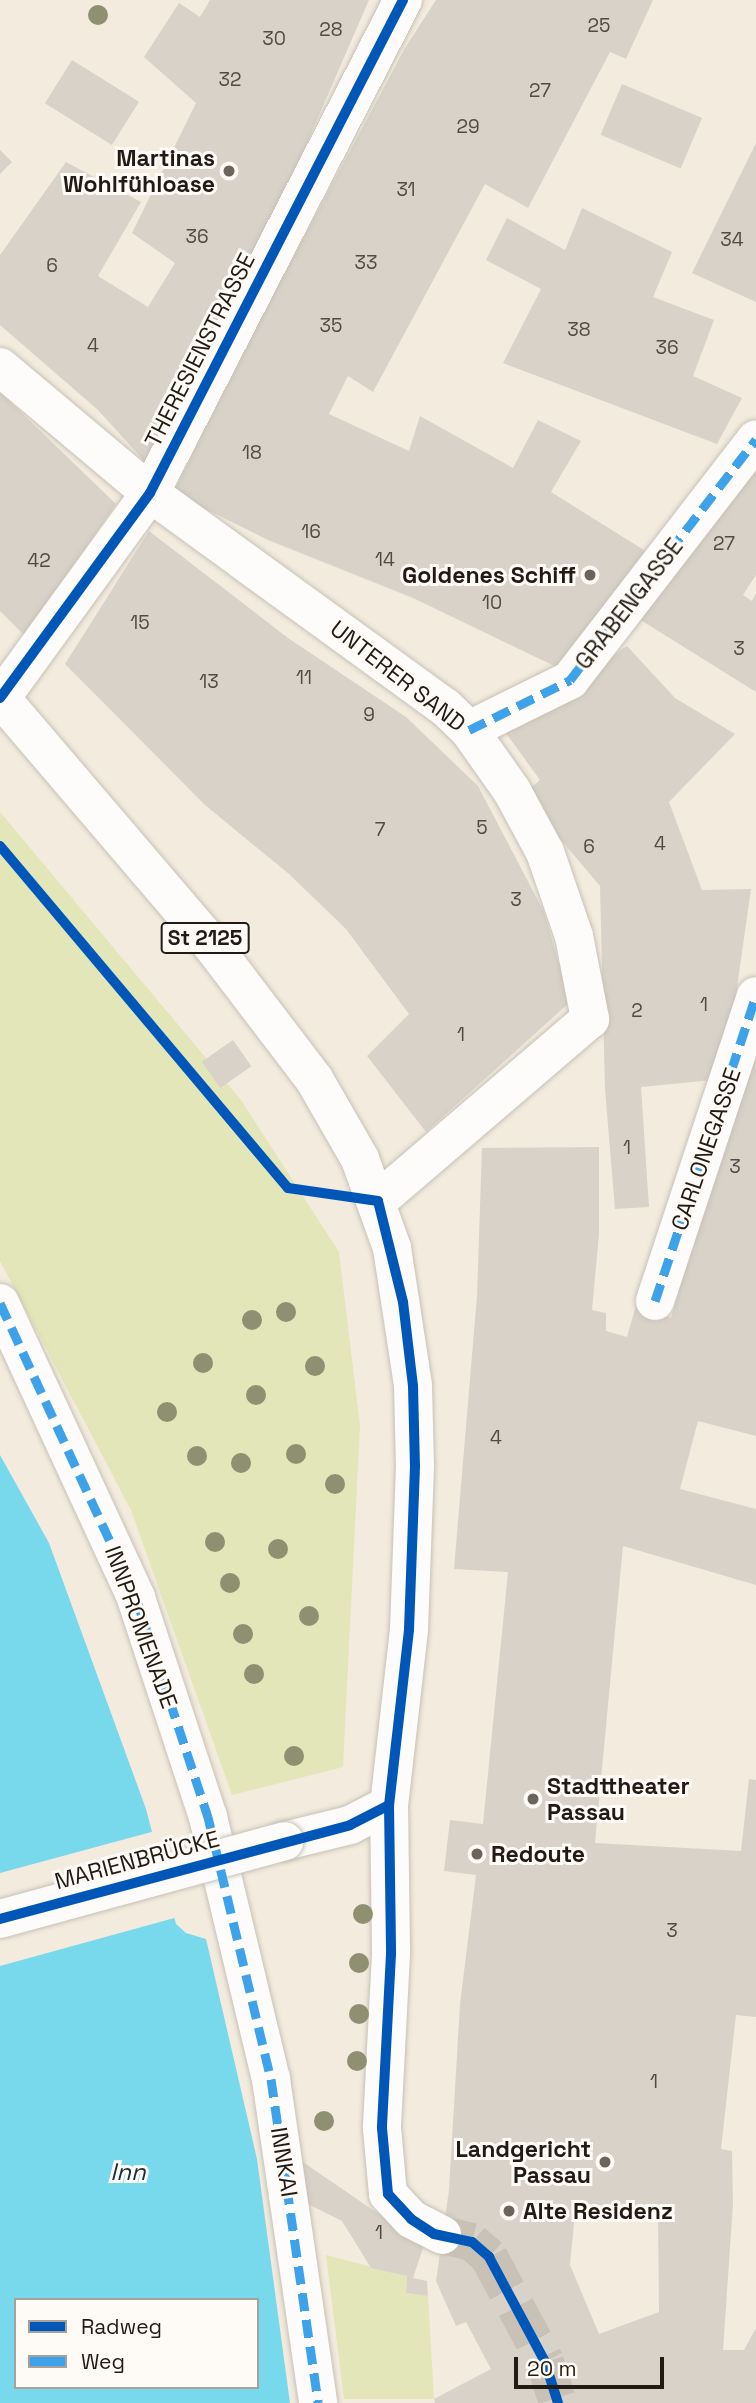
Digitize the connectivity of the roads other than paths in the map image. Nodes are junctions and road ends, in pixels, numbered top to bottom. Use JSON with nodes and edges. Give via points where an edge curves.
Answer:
{"nodes":[{"id":1,"x":403,"y":0,"type":"edge"},
{"id":2,"x":0,"y":367,"type":"edge"},
{"id":3,"x":756,"y":439,"type":"edge"},
{"id":4,"x":150,"y":493,"type":"junction"},
{"id":5,"x":0,"y":698,"type":"edge"},
{"id":6,"x":469,"y":730,"type":"junction"},
{"id":7,"x":756,"y":996,"type":"edge"},
{"id":8,"x":378,"y":1201,"type":"junction"},
{"id":9,"x":655,"y":1301,"type":"dead end"},
{"id":10,"x":0,"y":1303,"type":"edge"},
{"id":11,"x":388,"y":1805,"type":"junction"},
{"id":12,"x":0,"y":1919,"type":"edge"},
{"id":13,"x":236,"y":1922,"type":"joint"},
{"id":14,"x":442,"y":2235,"type":"tunnel mouth"},
{"id":15,"x":318,"y":2403,"type":"edge"}],
"edges":[{"from":1,"to":4,"type":"street","name":"THERESIENSTRASSE"},
{"from":2,"to":4,"type":"street","name":"UNTERER SAND"},
{"from":3,"to":6,"type":"street","name":"GRABENGASSE","via":[[570,680]]},
{"from":4,"to":5,"type":"street","name":"THERESIENSTRASSE"},
{"from":4,"to":6,"type":"street","name":"UNTERER SAND","via":[[444,707]]},
{"from":5,"to":8,"type":"street","number":"St 2125","via":[[283,1036],[338,1119]]},
{"from":6,"to":8,"type":"street","name":"UNTERER SAND","via":[[512,791],[545,852],[574,936],[590,1020]]},
{"from":7,"to":9,"type":"street","name":"CARLONEGASSE"},
{"from":8,"to":11,"type":"street","number":"St 2125","via":[[403,1302],[413,1386],[415,1466],[409,1630]]},
{"from":10,"to":13,"type":"street","name":"INNPROMENADE","via":[[136,1598],[208,1818]]},
{"from":11,"to":12,"type":"street","name":"MARIENBRÜCKE","bridge":true,"via":[[350,1825]]},
{"from":11,"to":14,"type":"street","via":[[391,1954],[382,2129],[388,2194],[411,2219]]},
{"from":13,"to":15,"type":"street","name":"INNKAI","via":[[271,2079]]}]}
